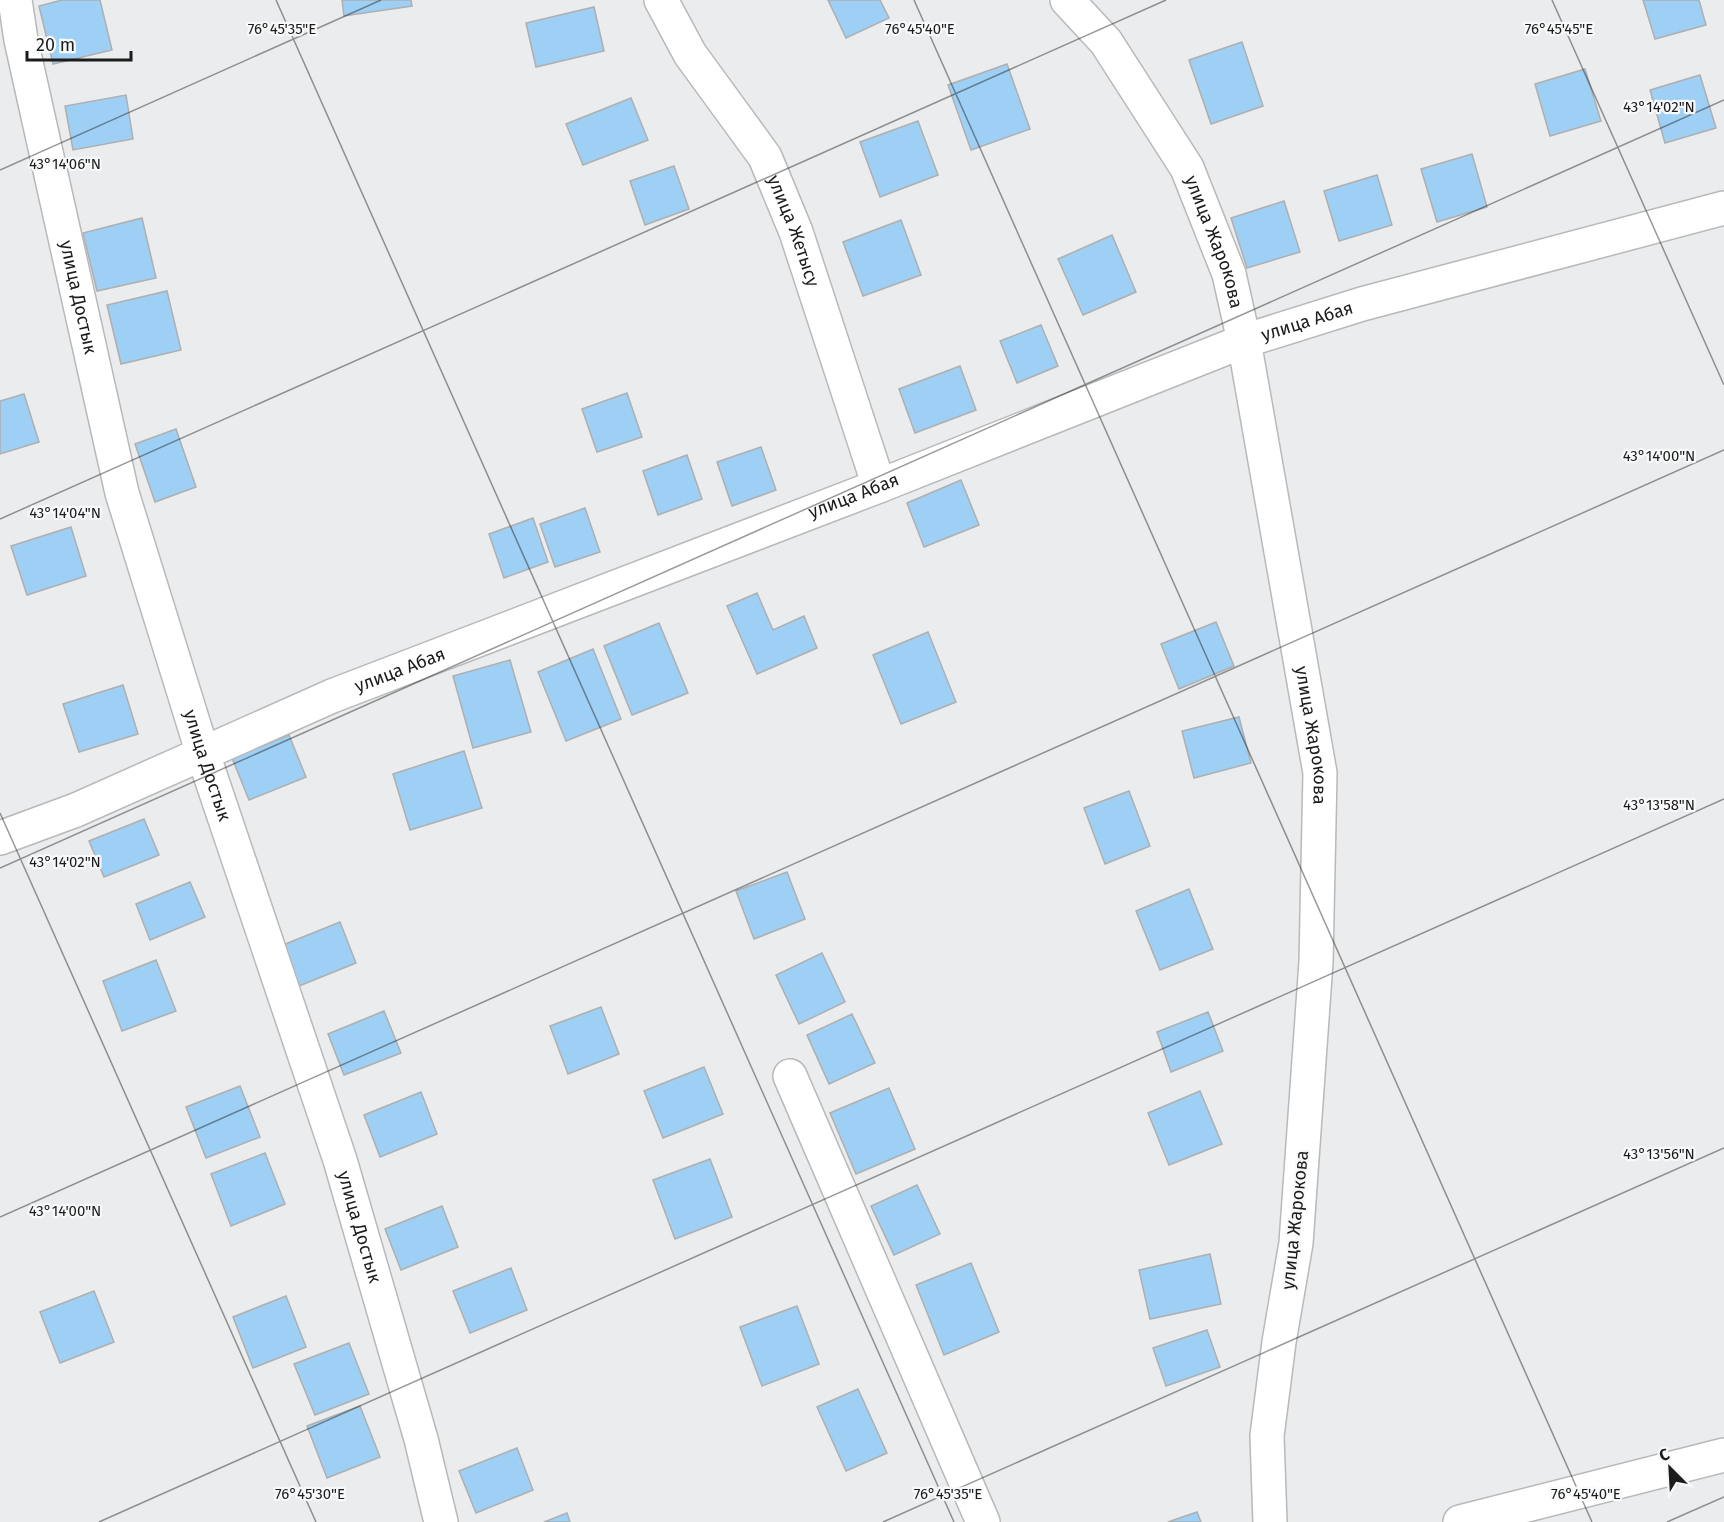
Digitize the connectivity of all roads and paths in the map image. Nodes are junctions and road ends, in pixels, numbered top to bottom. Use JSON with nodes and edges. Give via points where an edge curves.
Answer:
{"nodes":[{"id":1,"x":15,"y":0,"type":"edge"},
{"id":2,"x":661,"y":0,"type":"edge"},
{"id":3,"x":1067,"y":0,"type":"edge"},
{"id":4,"x":1724,"y":208,"type":"edge"},
{"id":5,"x":1244,"y":341,"type":"junction"},
{"id":6,"x":879,"y":486,"type":"junction"},
{"id":7,"x":203,"y":754,"type":"junction"},
{"id":8,"x":0,"y":838,"type":"edge"},
{"id":9,"x":790,"y":1076,"type":"dead end"},
{"id":10,"x":1724,"y":1455,"type":"edge"},
{"id":11,"x":441,"y":1522,"type":"edge"},
{"id":12,"x":983,"y":1522,"type":"edge"},
{"id":13,"x":1270,"y":1522,"type":"edge"},
{"id":14,"x":1460,"y":1522,"type":"edge"}],
"edges":[{"from":1,"to":7,"type":"street","name":"улица Достык","via":[[122,493]]},
{"from":2,"to":6,"type":"street","name":"улица Жетысу","via":[[690,54],[765,157],[796,232]]},
{"from":3,"to":5,"type":"street","name":"улица Жарокова","via":[[1106,42],[1187,168],[1229,274]]},
{"from":4,"to":5,"type":"street","name":"улица Абая","via":[[1362,304]]},
{"from":5,"to":6,"type":"street","name":"улица Абая"},
{"from":5,"to":13,"type":"street","name":"улица Жарокова","via":[[1320,773],[1316,974],[1296,1243],[1267,1436]]},
{"from":6,"to":7,"type":"street","name":"улица Абая","via":[[332,696]]},
{"from":7,"to":8,"type":"street","name":"улица Абая","via":[[76,810]]},
{"from":7,"to":11,"type":"street","name":"улица Достык","via":[[340,1160],[421,1439]]},
{"from":9,"to":12,"type":"street"},
{"from":10,"to":14,"type":"street"}]}
